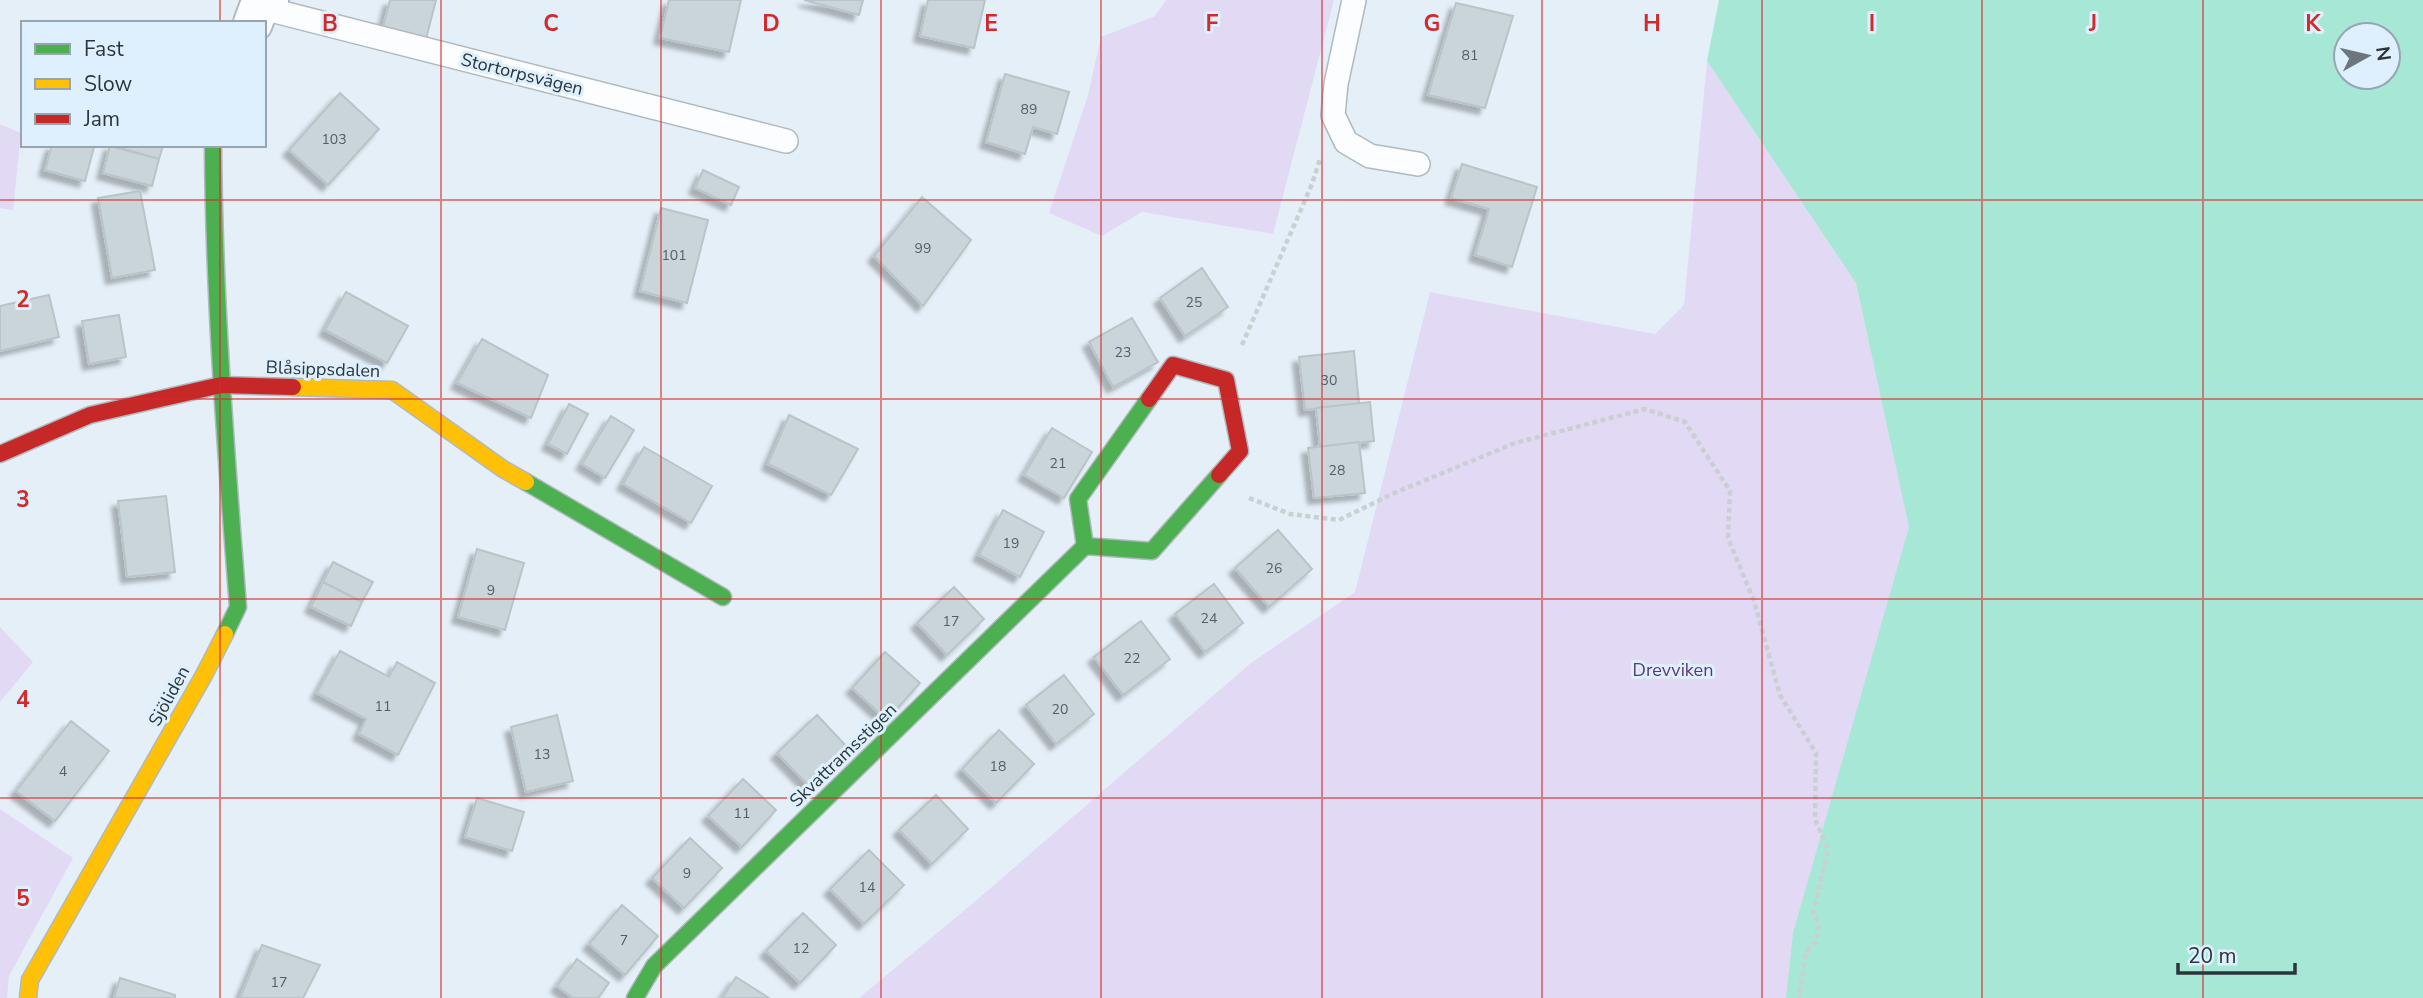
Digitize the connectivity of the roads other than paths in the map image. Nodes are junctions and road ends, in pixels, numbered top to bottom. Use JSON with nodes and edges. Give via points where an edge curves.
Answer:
{"nodes":[{"id":1,"x":1354,"y":0,"type":"edge"},
{"id":2,"x":254,"y":8,"type":"edge"},
{"id":3,"x":786,"y":141,"type":"dead end"},
{"id":4,"x":213,"y":147,"type":"edge"},
{"id":5,"x":1418,"y":164,"type":"dead end"},
{"id":6,"x":221,"y":385,"type":"junction"},
{"id":7,"x":0,"y":454,"type":"edge"},
{"id":8,"x":1085,"y":546,"type":"junction"},
{"id":9,"x":723,"y":597,"type":"dead end"},
{"id":10,"x":28,"y":998,"type":"edge"},
{"id":11,"x":635,"y":998,"type":"edge"}],
"edges":[{"from":1,"to":5,"type":"lane","via":[[1333,115],[1346,142],[1370,156]]},
{"from":2,"to":3,"type":"lane","name":"Stortorpsvägen"},
{"from":4,"to":6,"type":"street"},
{"from":6,"to":7,"type":"street","name":"Blåsippsdalen","via":[[90,415]]},
{"from":6,"to":9,"type":"street","name":"Blåsippsdalen","via":[[392,390],[503,469]]},
{"from":6,"to":10,"type":"street","name":"Sjöliden","via":[[238,607],[30,980]]},
{"from":8,"to":8,"type":"street","via":[[1152,551],[1240,451],[1226,380],[1173,365],[1078,499]]},
{"from":8,"to":11,"type":"street","name":"Skvattramsstigen","via":[[654,966]]}]}
